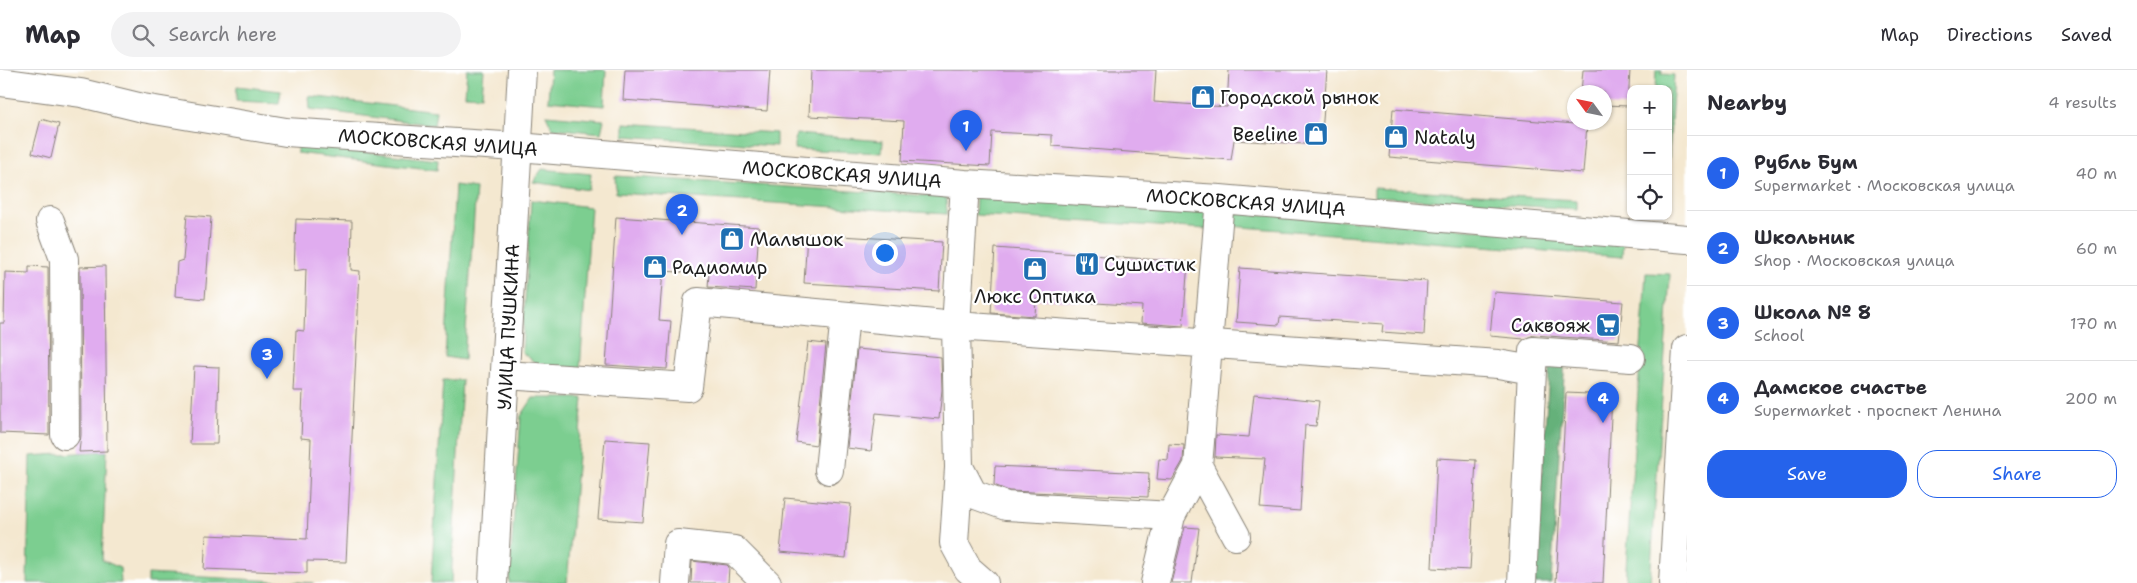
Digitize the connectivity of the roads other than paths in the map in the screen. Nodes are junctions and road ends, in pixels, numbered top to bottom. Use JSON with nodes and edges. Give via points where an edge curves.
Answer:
{"nodes":[{"id":1,"x":522,"y":70,"type":"edge"},
{"id":2,"x":0,"y":82,"type":"edge"},
{"id":3,"x":518,"y":147,"type":"junction"},
{"id":4,"x":964,"y":184,"type":"junction"},
{"id":5,"x":1220,"y":200,"type":"junction"},
{"id":6,"x":50,"y":221,"type":"dead end"},
{"id":7,"x":1687,"y":239,"type":"edge"},
{"id":8,"x":845,"y":316,"type":"junction"},
{"id":9,"x":956,"y":326,"type":"junction"},
{"id":10,"x":1209,"y":343,"type":"junction"},
{"id":11,"x":1687,"y":349,"type":"edge"},
{"id":12,"x":1631,"y":358,"type":"dead end"},
{"id":13,"x":1532,"y":370,"type":"junction"},
{"id":14,"x":505,"y":375,"type":"junction"},
{"id":15,"x":64,"y":435,"type":"dead end"},
{"id":16,"x":1198,"y":466,"type":"junction"},
{"id":17,"x":959,"y":467,"type":"junction"},
{"id":18,"x":829,"y":470,"type":"dead end"},
{"id":19,"x":1171,"y":516,"type":"junction"},
{"id":20,"x":1236,"y":536,"type":"dead end"},
{"id":21,"x":493,"y":583,"type":"edge"},
{"id":22,"x":675,"y":583,"type":"edge"},
{"id":23,"x":766,"y":583,"type":"edge"},
{"id":24,"x":984,"y":583,"type":"edge"},
{"id":25,"x":1155,"y":583,"type":"edge"},
{"id":26,"x":1522,"y":583,"type":"edge"},
{"id":27,"x":1673,"y":583,"type":"edge"}],
"edges":[{"from":1,"to":3,"type":"street","name":"УЛИЦА ПУШКИНА"},
{"from":2,"to":3,"type":"street","name":"МОСКОВСКАЯ УЛИЦА","via":[[81,93],[144,108],[286,132]]},
{"from":3,"to":4,"type":"street","name":"МОСКОВСКАЯ УЛИЦА"},
{"from":3,"to":14,"type":"street","name":"УЛИЦА ПУШКИНА"},
{"from":4,"to":5,"type":"street","name":"МОСКОВСКАЯ УЛИЦА"},
{"from":4,"to":9,"type":"street"},
{"from":5,"to":7,"type":"street","name":"МОСКОВСКАЯ УЛИЦА"},
{"from":5,"to":10,"type":"street"},
{"from":6,"to":15,"type":"street","via":[[64,260]]},
{"from":8,"to":9,"type":"street"},
{"from":8,"to":14,"type":"street","via":[[698,302],[688,387]]},
{"from":8,"to":18,"type":"street"},
{"from":9,"to":10,"type":"street"},
{"from":9,"to":17,"type":"street"},
{"from":10,"to":13,"type":"street","via":[[1498,364]]},
{"from":10,"to":16,"type":"street"},
{"from":11,"to":27,"type":"street"},
{"from":12,"to":13,"type":"street","via":[[1532,350]]},
{"from":13,"to":26,"type":"street"},
{"from":14,"to":21,"type":"street","name":"УЛИЦА ПУШКИНА"},
{"from":16,"to":19,"type":"street"},
{"from":16,"to":20,"type":"street"},
{"from":17,"to":19,"type":"street","via":[[973,494],[1006,506]]},
{"from":17,"to":24,"type":"street","via":[[954,543],[968,569]]},
{"from":19,"to":25,"type":"street"},
{"from":22,"to":23,"type":"street","via":[[678,544],[734,550]]}]}
